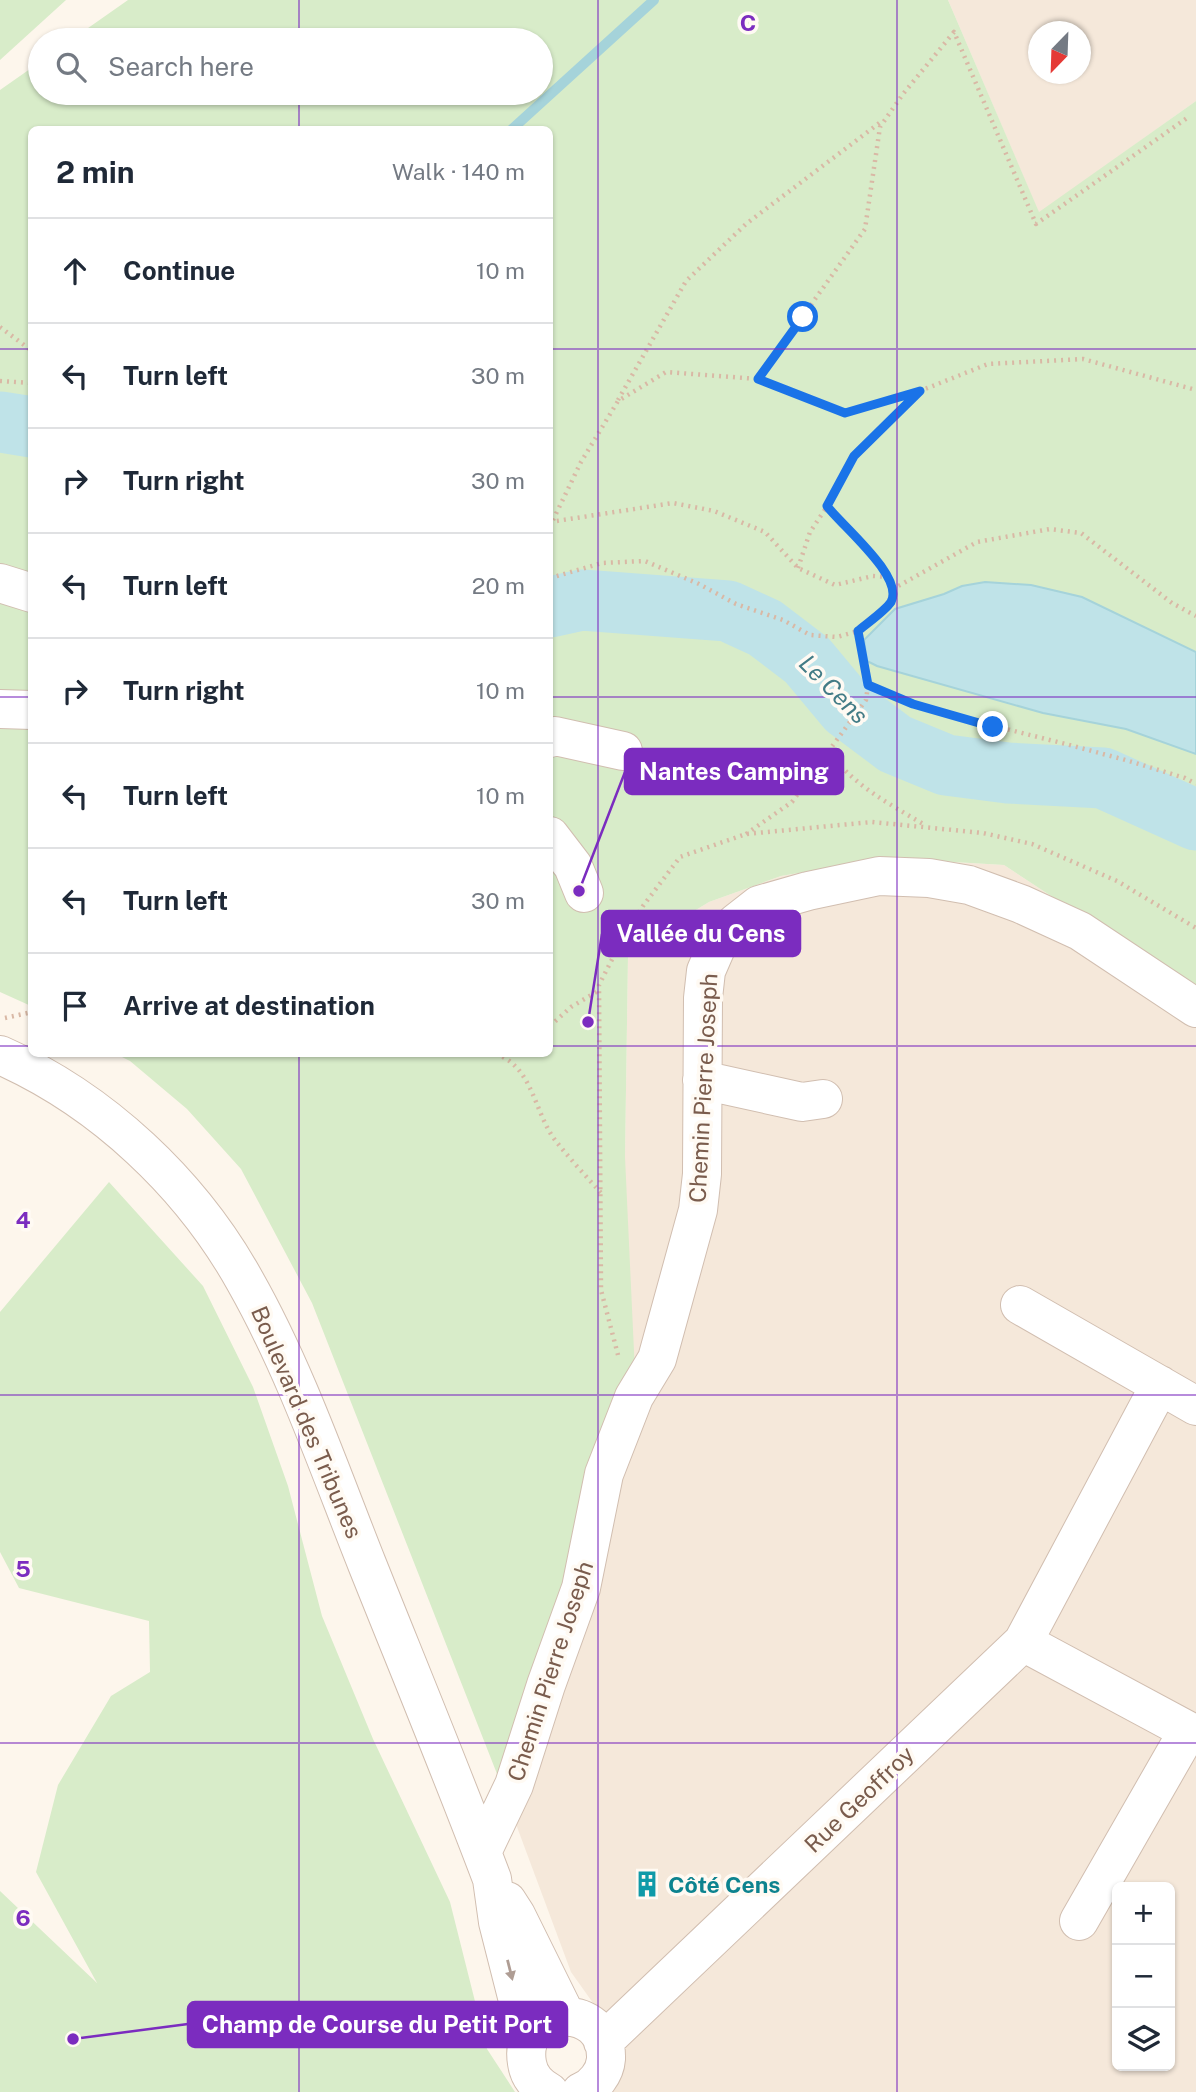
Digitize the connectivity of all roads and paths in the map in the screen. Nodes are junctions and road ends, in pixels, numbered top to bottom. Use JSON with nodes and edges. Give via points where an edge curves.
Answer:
{"nodes":[{"id":1,"x":888,"y":116,"type":"junction"},
{"id":2,"x":1187,"y":118,"type":"dead end"},
{"id":3,"x":0,"y":327,"type":"edge"},
{"id":4,"x":28,"y":348,"type":"edge"},
{"id":5,"x":758,"y":379,"type":"junction"},
{"id":6,"x":0,"y":381,"type":"edge"},
{"id":7,"x":28,"y":383,"type":"edge"},
{"id":8,"x":1196,"y":390,"type":"edge"},
{"id":9,"x":920,"y":391,"type":"junction"},
{"id":10,"x":618,"y":401,"type":"junction"},
{"id":11,"x":827,"y":506,"type":"junction"},
{"id":12,"x":553,"y":517,"type":"edge"},
{"id":13,"x":553,"y":521,"type":"edge"},
{"id":14,"x":799,"y":568,"type":"junction"},
{"id":15,"x":553,"y":577,"type":"edge"},
{"id":16,"x":889,"y":577,"type":"junction"},
{"id":17,"x":0,"y":583,"type":"edge"},
{"id":18,"x":893,"y":589,"type":"junction"},
{"id":19,"x":28,"y":592,"type":"edge"},
{"id":20,"x":1196,"y":616,"type":"edge"},
{"id":21,"x":858,"y":631,"type":"junction"},
{"id":22,"x":868,"y":685,"type":"junction"},
{"id":23,"x":0,"y":709,"type":"edge"},
{"id":24,"x":28,"y":710,"type":"edge"},
{"id":25,"x":553,"y":737,"type":"edge"},
{"id":26,"x":622,"y":751,"type":"dead end"},
{"id":27,"x":828,"y":752,"type":"junction"},
{"id":28,"x":1196,"y":784,"type":"edge"},
{"id":29,"x":929,"y":827,"type":"dead end"},
{"id":30,"x":553,"y":840,"type":"edge"},
{"id":31,"x":584,"y":893,"type":"dead end"},
{"id":32,"x":599,"y":991,"type":"junction"},
{"id":33,"x":1196,"y":1008,"type":"edge"},
{"id":34,"x":28,"y":1013,"type":"edge"},
{"id":35,"x":0,"y":1020,"type":"edge"},
{"id":36,"x":553,"y":1023,"type":"edge"},
{"id":37,"x":0,"y":1055,"type":"edge"},
{"id":38,"x":505,"y":1057,"type":"edge"},
{"id":39,"x":508,"y":1058,"type":"joint"},
{"id":40,"x":702,"y":1080,"type":"junction"},
{"id":41,"x":823,"y":1099,"type":"dead end"},
{"id":42,"x":601,"y":1194,"type":"junction"},
{"id":43,"x":1020,"y":1305,"type":"dead end"},
{"id":44,"x":1160,"y":1385,"type":"junction"},
{"id":45,"x":634,"y":1397,"type":"junction"},
{"id":46,"x":1196,"y":1406,"type":"edge"},
{"id":47,"x":1023,"y":1642,"type":"junction"},
{"id":48,"x":1192,"y":1733,"type":"edge"},
{"id":49,"x":487,"y":1865,"type":"junction"},
{"id":50,"x":1079,"y":1921,"type":"dead end"},
{"id":51,"x":566,"y":2015,"type":"junction"},
{"id":52,"x":528,"y":2040,"type":"junction"},
{"id":53,"x":603,"y":2042,"type":"junction"},
{"id":54,"x":549,"y":2092,"type":"edge"},
{"id":55,"x":581,"y":2092,"type":"edge"}],
"edges":[{"from":1,"to":2,"type":"path","via":[[954,32],[1036,225]]},
{"from":1,"to":5,"type":"path","via":[[880,127],[866,229]]},
{"from":1,"to":10,"type":"path","via":[[746,224],[686,281]]},
{"from":3,"to":4,"type":"path"},
{"from":5,"to":9,"type":"path","via":[[845,413]]},
{"from":5,"to":10,"type":"path","via":[[666,372]]},
{"from":6,"to":7,"type":"path"},
{"from":8,"to":9,"type":"path","via":[[1083,359],[988,364]]},
{"from":9,"to":11,"type":"path","via":[[854,456]]},
{"from":10,"to":12,"type":"path"},
{"from":11,"to":14,"type":"path","via":[[810,532]]},
{"from":11,"to":16,"type":"path"},
{"from":13,"to":14,"type":"path","via":[[673,503],[714,511],[765,532]]},
{"from":14,"to":16,"type":"path","via":[[835,585]]},
{"from":15,"to":21,"type":"path","via":[[602,563],[645,561],[810,635],[837,637]]},
{"from":16,"to":18,"type":"path"},
{"from":17,"to":19,"type":"street"},
{"from":18,"to":20,"type":"path","via":[[977,542],[1050,529],[1081,533],[1171,603]]},
{"from":18,"to":21,"type":"path","via":[[891,601]]},
{"from":21,"to":22,"type":"path"},
{"from":22,"to":27,"type":"path","via":[[866,700]]},
{"from":22,"to":28,"type":"path","via":[[913,704],[1102,753]]},
{"from":23,"to":24,"type":"street"},
{"from":25,"to":26,"type":"street"},
{"from":27,"to":29,"type":"path","via":[[847,775]]},
{"from":27,"to":32,"type":"path","via":[[792,802],[746,834],[680,857],[624,936]]},
{"from":30,"to":31,"type":"street","via":[[573,866]]},
{"from":32,"to":36,"type":"path"},
{"from":32,"to":42,"type":"path"},
{"from":33,"to":40,"type":"street","name":"Chemin Pierre Joseph","via":[[1080,931],[1021,904],[969,885],[879,876],[759,905],[719,941],[706,971]]},
{"from":34,"to":35,"type":"path"},
{"from":37,"to":49,"type":"street","name":"Boulevard des Tribunes","via":[[53,1082],[150,1158],[187,1198],[246,1281],[297,1388]]},
{"from":38,"to":39,"type":"path"},
{"from":39,"to":42,"type":"path","via":[[533,1090],[553,1138]]},
{"from":40,"to":41,"type":"street","via":[[802,1102]]},
{"from":40,"to":45,"type":"street","name":"Chemin Pierre Joseph","via":[[698,1210],[657,1359]]},
{"from":42,"to":45,"type":"path","via":[[601,1290],[614,1347]]},
{"from":43,"to":44,"type":"street"},
{"from":44,"to":46,"type":"street"},
{"from":44,"to":47,"type":"street","name":"Rue Geoffroy"},
{"from":45,"to":49,"type":"street","name":"Chemin Pierre Joseph","via":[[604,1474],[581,1588]]},
{"from":47,"to":48,"type":"street"},
{"from":47,"to":53,"type":"street","name":"Rue Geoffroy"},
{"from":48,"to":50,"type":"street"},
{"from":49,"to":51,"type":"street","name":"Boulevard des Tribunes"},
{"from":49,"to":52,"type":"street","name":"Boulevard des Tribunes","one_way":true},
{"from":51,"to":52,"type":"street","via":[[537,2027]]},
{"from":51,"to":53,"type":"street","via":[[582,2019]]},
{"from":52,"to":54,"type":"street","name":"Boulevard des Tribunes","via":[[527,2069]]},
{"from":53,"to":55,"type":"street","via":[[606,2060],[600,2076]]}]}
